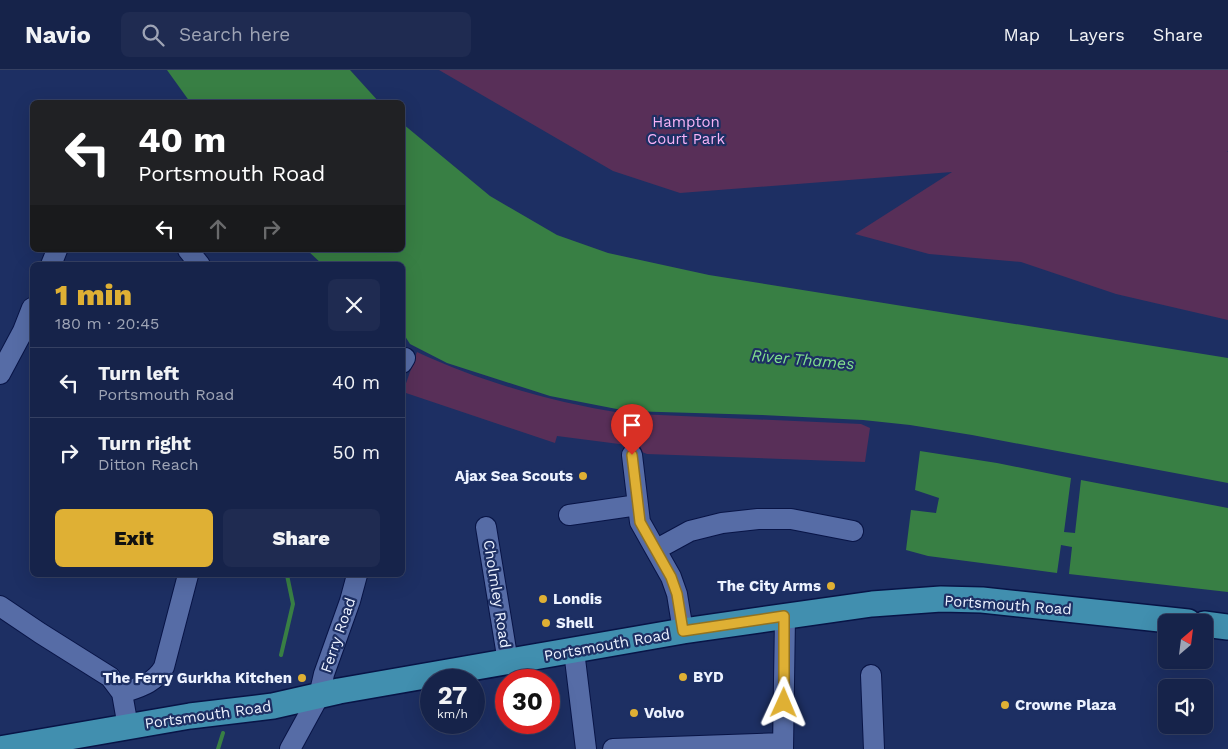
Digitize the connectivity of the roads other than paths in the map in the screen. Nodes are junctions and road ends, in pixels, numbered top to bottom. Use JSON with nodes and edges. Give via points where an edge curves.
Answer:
{"nodes":[{"id":1,"x":190,"y":252,"type":"edge"},
{"id":2,"x":198,"y":262,"type":"edge"},
{"id":3,"x":30,"y":313,"type":"edge"},
{"id":4,"x":0,"y":374,"type":"edge"},
{"id":5,"x":632,"y":455,"type":"dead end"},
{"id":6,"x":638,"y":505,"type":"junction"},
{"id":7,"x":569,"y":515,"type":"dead end"},
{"id":8,"x":486,"y":527,"type":"dead end"},
{"id":9,"x":853,"y":531,"type":"dead end"},
{"id":10,"x":657,"y":549,"type":"junction"},
{"id":11,"x":187,"y":577,"type":"edge"},
{"id":12,"x":356,"y":577,"type":"edge"},
{"id":13,"x":0,"y":606,"type":"edge"},
{"id":14,"x":784,"y":616,"type":"junction"},
{"id":15,"x":1158,"y":619,"type":"edge"},
{"id":16,"x":1213,"y":625,"type":"edge"},
{"id":17,"x":1228,"y":627,"type":"edge"},
{"id":18,"x":683,"y":631,"type":"junction"},
{"id":19,"x":574,"y":651,"type":"junction"},
{"id":20,"x":508,"y":662,"type":"junction"},
{"id":21,"x":872,"y":675,"type":"dead end"},
{"id":22,"x":122,"y":693,"type":"junction"},
{"id":23,"x":319,"y":696,"type":"junction"},
{"id":24,"x":128,"y":727,"type":"junction"},
{"id":25,"x":783,"y":746,"type":"edge"},
{"id":26,"x":0,"y":749,"type":"edge"},
{"id":27,"x":290,"y":749,"type":"edge"},
{"id":28,"x":586,"y":749,"type":"edge"},
{"id":29,"x":614,"y":749,"type":"edge"},
{"id":30,"x":874,"y":749,"type":"edge"}],
"edges":[{"from":1,"to":2,"type":"street"},
{"from":3,"to":4,"type":"street"},
{"from":5,"to":6,"type":"street"},
{"from":6,"to":7,"type":"street"},
{"from":6,"to":10,"type":"street","via":[[640,522]]},
{"from":8,"to":20,"type":"street","name":"Cholmley Road"},
{"from":9,"to":10,"type":"street","via":[[791,519],[749,520],[690,531]]},
{"from":10,"to":18,"type":"street","via":[[677,594]]},
{"from":11,"to":22,"type":"street","via":[[159,676],[150,683]]},
{"from":12,"to":23,"type":"street","name":"Ferry Road"},
{"from":13,"to":22,"type":"street","via":[[110,676]]},
{"from":14,"to":15,"type":"main road","name":"Portsmouth Road","via":[[941,599]]},
{"from":14,"to":18,"type":"main road","name":"Portsmouth Road"},
{"from":14,"to":25,"type":"street"},
{"from":16,"to":17,"type":"main road"},
{"from":18,"to":19,"type":"main road","name":"Portsmouth Road"},
{"from":19,"to":20,"type":"main road","name":"Portsmouth Road"},
{"from":19,"to":28,"type":"street"},
{"from":20,"to":23,"type":"main road","name":"Portsmouth Road"},
{"from":21,"to":30,"type":"street"},
{"from":22,"to":24,"type":"street"},
{"from":23,"to":24,"type":"main road","name":"Portsmouth Road","via":[[273,706]]},
{"from":23,"to":27,"type":"street","name":"Ferry Road"},
{"from":24,"to":26,"type":"main road","name":"Portsmouth Road"},
{"from":25,"to":29,"type":"street"}]}
